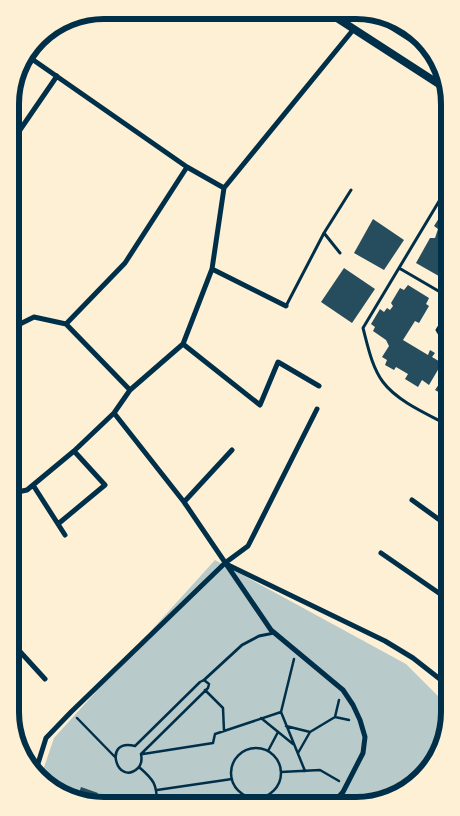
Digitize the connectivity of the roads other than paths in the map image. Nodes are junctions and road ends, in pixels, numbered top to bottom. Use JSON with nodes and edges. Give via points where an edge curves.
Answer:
{"nodes":[{"id":1,"x":337,"y":19,"type":"edge"},
{"id":2,"x":393,"y":27,"type":"edge"},
{"id":3,"x":353,"y":30,"type":"junction"},
{"id":4,"x":406,"y":35,"type":"edge"},
{"id":5,"x":32,"y":59,"type":"edge"},
{"id":6,"x":57,"y":76,"type":"junction"},
{"id":7,"x":439,"y":84,"type":"edge"},
{"id":8,"x":19,"y":131,"type":"edge"},
{"id":9,"x":187,"y":167,"type":"junction"},
{"id":10,"x":224,"y":188,"type":"junction"},
{"id":11,"x":350,"y":190,"type":"dead end"},
{"id":12,"x":441,"y":200,"type":"edge"},
{"id":13,"x":324,"y":233,"type":"junction"},
{"id":14,"x":340,"y":253,"type":"dead end"},
{"id":15,"x":399,"y":268,"type":"junction"},
{"id":16,"x":212,"y":269,"type":"junction"},
{"id":17,"x":441,"y":292,"type":"edge"},
{"id":18,"x":286,"y":306,"type":"joint"},
{"id":19,"x":19,"y":324,"type":"edge"},
{"id":20,"x":66,"y":324,"type":"junction"},
{"id":21,"x":441,"y":324,"type":"edge"},
{"id":22,"x":441,"y":338,"type":"edge"},
{"id":23,"x":183,"y":344,"type":"junction"},
{"id":24,"x":319,"y":386,"type":"dead end"},
{"id":25,"x":130,"y":390,"type":"junction"},
{"id":26,"x":317,"y":410,"type":"dead end"},
{"id":27,"x":114,"y":413,"type":"junction"},
{"id":28,"x":441,"y":421,"type":"edge"},
{"id":29,"x":232,"y":450,"type":"dead end"},
{"id":30,"x":74,"y":451,"type":"junction"},
{"id":31,"x":33,"y":485,"type":"junction"},
{"id":32,"x":19,"y":492,"type":"edge"},
{"id":33,"x":412,"y":500,"type":"dead end"},
{"id":34,"x":184,"y":502,"type":"junction"},
{"id":35,"x":441,"y":521,"type":"edge"},
{"id":36,"x":58,"y":524,"type":"junction"},
{"id":37,"x":65,"y":535,"type":"dead end"},
{"id":38,"x":381,"y":553,"type":"dead end"},
{"id":39,"x":226,"y":563,"type":"junction"},
{"id":40,"x":441,"y":594,"type":"edge"},
{"id":41,"x":275,"y":633,"type":"junction"},
{"id":42,"x":19,"y":650,"type":"edge"},
{"id":43,"x":45,"y":678,"type":"dead end"},
{"id":44,"x":204,"y":680,"type":"road end"},
{"id":45,"x":441,"y":680,"type":"edge"},
{"id":46,"x":37,"y":765,"type":"edge"},
{"id":47,"x":338,"y":797,"type":"edge"}],
"edges":[{"from":1,"to":3,"type":"main road"},
{"from":2,"to":4,"type":"main road"},
{"from":3,"to":7,"type":"main road"},
{"from":3,"to":10,"type":"street"},
{"from":5,"to":6,"type":"street"},
{"from":6,"to":8,"type":"street"},
{"from":6,"to":9,"type":"street"},
{"from":9,"to":10,"type":"street"},
{"from":9,"to":20,"type":"street","via":[[125,263]]},
{"from":10,"to":16,"type":"street"},
{"from":11,"to":13,"type":"lane"},
{"from":12,"to":15,"type":"lane"},
{"from":13,"to":14,"type":"lane"},
{"from":13,"to":18,"type":"lane"},
{"from":15,"to":17,"type":"lane"},
{"from":15,"to":28,"type":"lane","via":[[363,328],[370,357],[384,383],[404,401]]},
{"from":16,"to":18,"type":"street"},
{"from":16,"to":23,"type":"street"},
{"from":19,"to":20,"type":"street","via":[[34,317]]},
{"from":20,"to":25,"type":"street"},
{"from":21,"to":22,"type":"lane","via":[[437,330]]},
{"from":23,"to":24,"type":"street","via":[[260,405],[278,362]]},
{"from":23,"to":25,"type":"street"},
{"from":25,"to":27,"type":"street"},
{"from":26,"to":39,"type":"street","via":[[248,546]]},
{"from":27,"to":30,"type":"street"},
{"from":27,"to":34,"type":"street"},
{"from":29,"to":34,"type":"street"},
{"from":30,"to":31,"type":"street"},
{"from":30,"to":36,"type":"street","via":[[105,486]]},
{"from":31,"to":32,"type":"street"},
{"from":31,"to":36,"type":"street"},
{"from":33,"to":35,"type":"street"},
{"from":34,"to":39,"type":"street"},
{"from":36,"to":37,"type":"street"},
{"from":38,"to":40,"type":"street"},
{"from":39,"to":41,"type":"street"},
{"from":39,"to":45,"type":"street","via":[[384,641]]},
{"from":39,"to":46,"type":"street","via":[[46,738]]},
{"from":41,"to":44,"type":"lane","via":[[259,636],[242,645]]},
{"from":41,"to":47,"type":"street","via":[[342,689],[361,723],[365,737],[363,753]]},
{"from":42,"to":43,"type":"street"}]}
